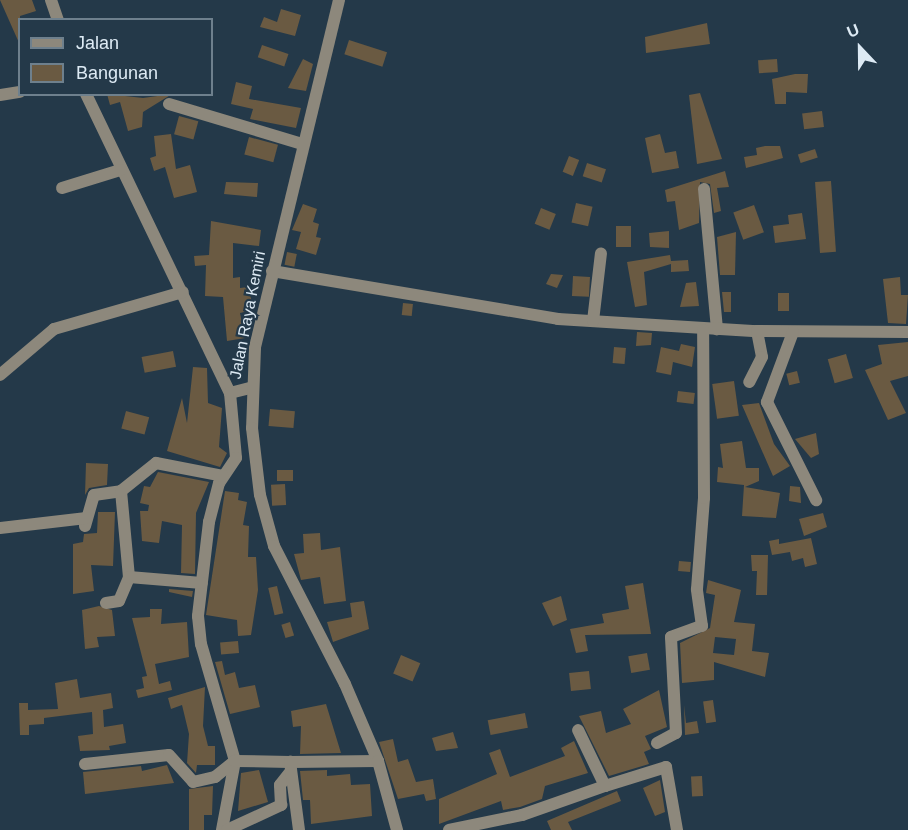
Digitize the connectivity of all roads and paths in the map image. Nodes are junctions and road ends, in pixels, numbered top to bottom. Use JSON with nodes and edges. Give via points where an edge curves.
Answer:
{"nodes":[{"id":1,"x":51,"y":0,"type":"edge"},
{"id":2,"x":339,"y":0,"type":"edge"},
{"id":3,"x":57,"y":18,"type":"edge"},
{"id":4,"x":18,"y":92,"type":"edge"},
{"id":5,"x":0,"y":95,"type":"edge"},
{"id":6,"x":87,"y":96,"type":"edge"},
{"id":7,"x":170,"y":104,"type":"dead end"},
{"id":8,"x":302,"y":144,"type":"junction"},
{"id":9,"x":120,"y":170,"type":"junction"},
{"id":10,"x":62,"y":188,"type":"dead end"},
{"id":11,"x":704,"y":189,"type":"dead end"},
{"id":12,"x":601,"y":253,"type":"dead end"},
{"id":13,"x":272,"y":271,"type":"junction"},
{"id":14,"x":183,"y":292,"type":"junction"},
{"id":15,"x":593,"y":321,"type":"junction"},
{"id":16,"x":717,"y":329,"type":"junction"},
{"id":17,"x":703,"y":330,"type":"junction"},
{"id":18,"x":757,"y":331,"type":"junction"},
{"id":19,"x":793,"y":332,"type":"junction"},
{"id":20,"x":908,"y":332,"type":"edge"},
{"id":21,"x":0,"y":375,"type":"edge"},
{"id":22,"x":749,"y":382,"type":"dead end"},
{"id":23,"x":238,"y":391,"type":"junction"},
{"id":24,"x":223,"y":476,"type":"junction"},
{"id":25,"x":121,"y":491,"type":"junction"},
{"id":26,"x":816,"y":500,"type":"dead end"},
{"id":27,"x":0,"y":528,"type":"edge"},
{"id":28,"x":129,"y":577,"type":"junction"},
{"id":29,"x":202,"y":583,"type":"junction"},
{"id":30,"x":106,"y":603,"type":"dead end"},
{"id":31,"x":578,"y":730,"type":"dead end"},
{"id":32,"x":657,"y":743,"type":"dead end"},
{"id":33,"x":378,"y":761,"type":"junction"},
{"id":34,"x":235,"y":762,"type":"junction"},
{"id":35,"x":85,"y":764,"type":"dead end"},
{"id":36,"x":290,"y":767,"type":"junction"},
{"id":37,"x":605,"y":786,"type":"junction"},
{"id":38,"x":222,"y":830,"type":"edge"},
{"id":39,"x":227,"y":830,"type":"edge"},
{"id":40,"x":299,"y":830,"type":"edge"},
{"id":41,"x":397,"y":830,"type":"edge"},
{"id":42,"x":449,"y":830,"type":"edge"},
{"id":43,"x":677,"y":830,"type":"edge"}],
"edges":[{"from":1,"to":3,"type":"street"},
{"from":2,"to":8,"type":"street","name":"Jalan Raya Kemiri"},
{"from":4,"to":5,"type":"street"},
{"from":6,"to":9,"type":"street"},
{"from":7,"to":8,"type":"street"},
{"from":8,"to":13,"type":"street","name":"Jalan Raya Kemiri"},
{"from":9,"to":10,"type":"street"},
{"from":9,"to":14,"type":"street"},
{"from":11,"to":16,"type":"street"},
{"from":12,"to":15,"type":"street"},
{"from":13,"to":15,"type":"street"},
{"from":13,"to":23,"type":"street","name":"Jalan Raya Kemiri"},
{"from":14,"to":21,"type":"street","via":[[54,329]]},
{"from":14,"to":23,"type":"street"},
{"from":15,"to":17,"type":"street"},
{"from":16,"to":17,"type":"street"},
{"from":16,"to":18,"type":"street"},
{"from":17,"to":32,"type":"street","via":[[704,498],[697,589],[702,626],[671,637],[676,733]]},
{"from":18,"to":19,"type":"street"},
{"from":18,"to":22,"type":"street","via":[[762,357]]},
{"from":19,"to":20,"type":"street"},
{"from":19,"to":26,"type":"street","via":[[767,402]]},
{"from":23,"to":24,"type":"street","via":[[236,450]]},
{"from":23,"to":33,"type":"street","name":"Jalan Raya Kemiri","via":[[266,522]]},
{"from":24,"to":25,"type":"street","via":[[156,463]]},
{"from":24,"to":29,"type":"street","via":[[207,535]]},
{"from":25,"to":27,"type":"street","via":[[94,495],[85,522]]},
{"from":25,"to":28,"type":"street"},
{"from":28,"to":29,"type":"street"},
{"from":28,"to":30,"type":"street","via":[[119,601]]},
{"from":29,"to":34,"type":"street","via":[[200,638]]},
{"from":31,"to":37,"type":"street"},
{"from":33,"to":36,"type":"street"},
{"from":33,"to":41,"type":"street","name":"Jalan Raya Kemiri"},
{"from":34,"to":35,"type":"street","via":[[214,777],[193,782],[169,755]]},
{"from":34,"to":36,"type":"street"},
{"from":34,"to":38,"type":"street"},
{"from":36,"to":39,"type":"street","via":[[280,785],[281,805]]},
{"from":36,"to":40,"type":"street"},
{"from":37,"to":42,"type":"street","via":[[522,815]]},
{"from":37,"to":43,"type":"street","via":[[666,767]]}]}
